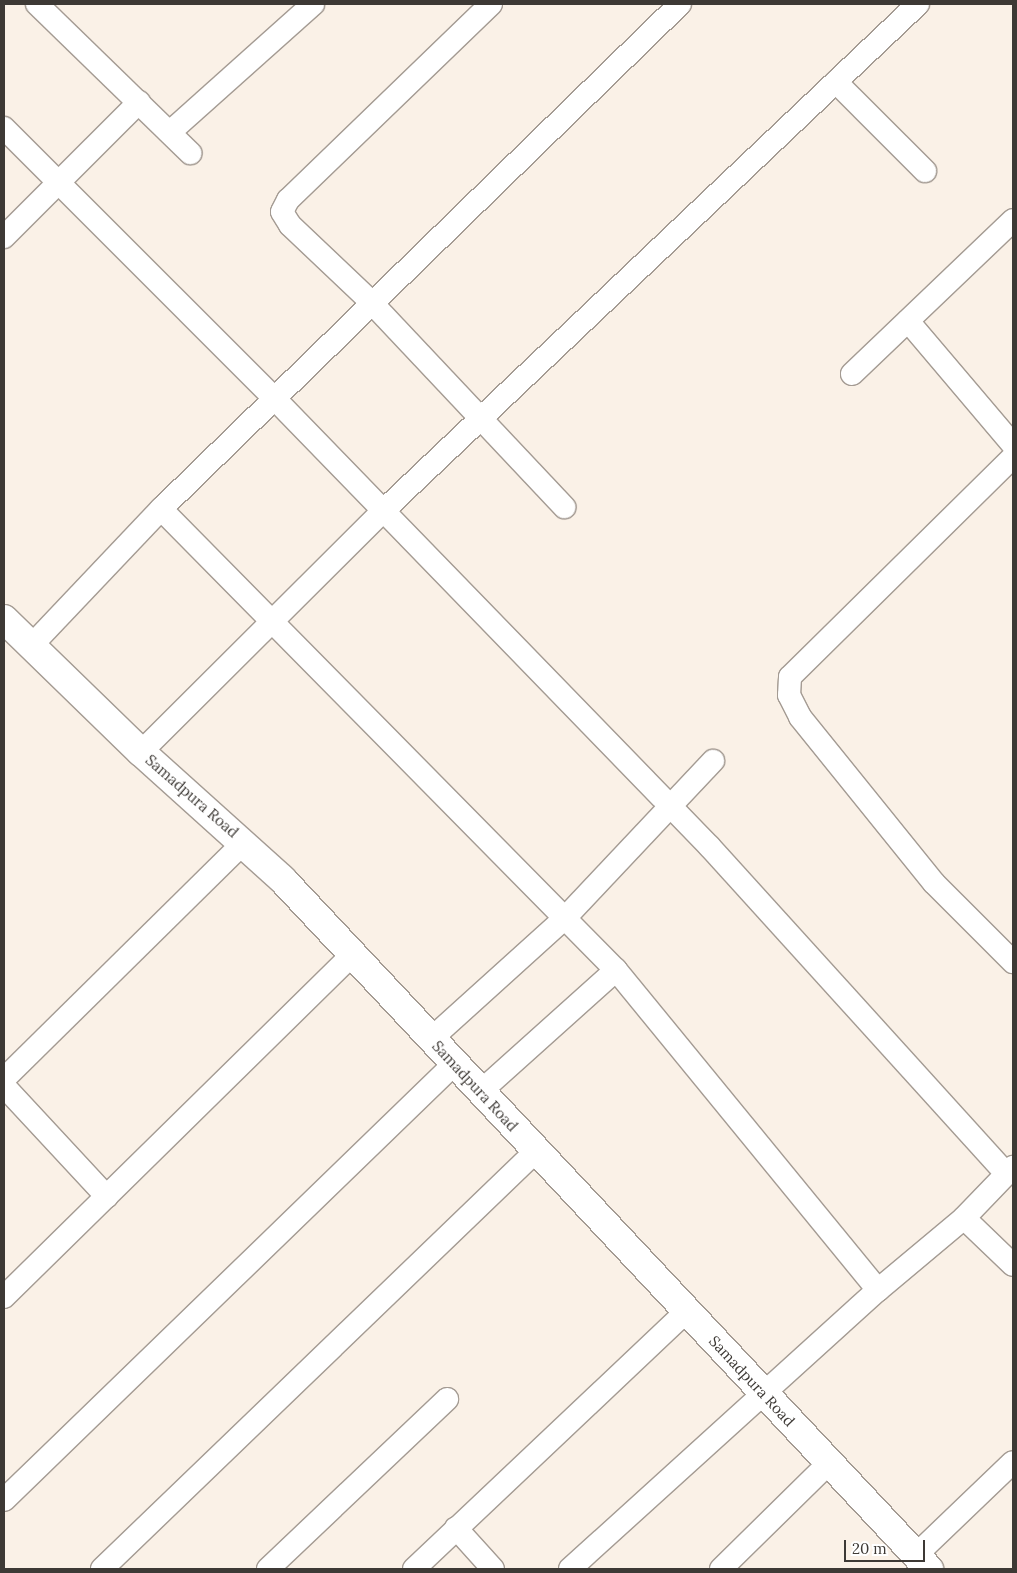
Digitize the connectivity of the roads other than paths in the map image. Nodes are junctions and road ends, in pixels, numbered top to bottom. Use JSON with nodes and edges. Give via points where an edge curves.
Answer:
{"nodes":[{"id":1,"x":37,"y":4,"type":"edge"},
{"id":2,"x":313,"y":4,"type":"edge"},
{"id":3,"x":491,"y":4,"type":"edge"},
{"id":4,"x":680,"y":4,"type":"edge"},
{"id":5,"x":918,"y":4,"type":"edge"},
{"id":6,"x":836,"y":82,"type":"junction"},
{"id":7,"x":139,"y":102,"type":"junction"},
{"id":8,"x":4,"y":128,"type":"edge"},
{"id":9,"x":170,"y":132,"type":"junction"},
{"id":10,"x":190,"y":153,"type":"dead end"},
{"id":11,"x":925,"y":171,"type":"dead end"},
{"id":12,"x":58,"y":183,"type":"junction"},
{"id":13,"x":1013,"y":220,"type":"edge"},
{"id":14,"x":4,"y":237,"type":"edge"},
{"id":15,"x":371,"y":302,"type":"junction"},
{"id":16,"x":908,"y":321,"type":"junction"},
{"id":17,"x":852,"y":374,"type":"dead end"},
{"id":18,"x":274,"y":398,"type":"junction"},
{"id":19,"x":480,"y":419,"type":"junction"},
{"id":20,"x":1013,"y":445,"type":"edge"},
{"id":21,"x":1013,"y":457,"type":"edge"},
{"id":22,"x":564,"y":507,"type":"dead end"},
{"id":23,"x":161,"y":510,"type":"junction"},
{"id":24,"x":383,"y":511,"type":"junction"},
{"id":25,"x":4,"y":619,"type":"edge"},
{"id":26,"x":270,"y":620,"type":"junction"},
{"id":27,"x":31,"y":646,"type":"junction"},
{"id":28,"x":141,"y":752,"type":"junction"},
{"id":29,"x":713,"y":761,"type":"dead end"},
{"id":30,"x":669,"y":806,"type":"junction"},
{"id":31,"x":244,"y":842,"type":"junction"},
{"id":32,"x":565,"y":918,"type":"junction"},
{"id":33,"x":352,"y":955,"type":"junction"},
{"id":34,"x":1013,"y":962,"type":"edge"},
{"id":35,"x":616,"y":970,"type":"junction"},
{"id":36,"x":431,"y":1039,"type":"junction"},
{"id":37,"x":454,"y":1064,"type":"junction"},
{"id":38,"x":4,"y":1079,"type":"edge"},
{"id":39,"x":4,"y":1086,"type":"edge"},
{"id":40,"x":480,"y":1092,"type":"junction"},
{"id":41,"x":536,"y":1151,"type":"junction"},
{"id":42,"x":1010,"y":1170,"type":"edge"},
{"id":43,"x":107,"y":1197,"type":"junction"},
{"id":44,"x":964,"y":1218,"type":"junction"},
{"id":45,"x":1013,"y":1265,"type":"edge"},
{"id":46,"x":878,"y":1290,"type":"junction"},
{"id":47,"x":4,"y":1297,"type":"edge"},
{"id":48,"x":686,"y":1312,"type":"junction"},
{"id":49,"x":763,"y":1393,"type":"junction"},
{"id":50,"x":447,"y":1399,"type":"dead end"},
{"id":51,"x":1013,"y":1462,"type":"edge"},
{"id":52,"x":829,"y":1463,"type":"junction"},
{"id":53,"x":4,"y":1500,"type":"edge"},
{"id":54,"x":456,"y":1528,"type":"junction"},
{"id":55,"x":923,"y":1562,"type":"edge"},
{"id":56,"x":102,"y":1569,"type":"edge"},
{"id":57,"x":268,"y":1569,"type":"edge"},
{"id":58,"x":414,"y":1569,"type":"edge"},
{"id":59,"x":494,"y":1569,"type":"edge"},
{"id":60,"x":570,"y":1569,"type":"edge"},
{"id":61,"x":721,"y":1569,"type":"edge"}],
"edges":[{"from":1,"to":7,"type":"street"},
{"from":2,"to":9,"type":"street"},
{"from":3,"to":15,"type":"street","via":[[288,200],[282,212],[290,225]]},
{"from":4,"to":15,"type":"street"},
{"from":5,"to":6,"type":"street"},
{"from":6,"to":11,"type":"street"},
{"from":6,"to":19,"type":"street"},
{"from":7,"to":9,"type":"street"},
{"from":7,"to":12,"type":"street"},
{"from":8,"to":12,"type":"street"},
{"from":9,"to":10,"type":"street"},
{"from":12,"to":14,"type":"street"},
{"from":12,"to":18,"type":"street"},
{"from":13,"to":16,"type":"street"},
{"from":15,"to":18,"type":"street"},
{"from":15,"to":19,"type":"street"},
{"from":16,"to":17,"type":"street"},
{"from":16,"to":20,"type":"street"},
{"from":18,"to":23,"type":"street"},
{"from":18,"to":24,"type":"street"},
{"from":19,"to":22,"type":"street"},
{"from":19,"to":24,"type":"street"},
{"from":21,"to":34,"type":"street","via":[[790,678],[788,695],[800,717],[934,882]]},
{"from":23,"to":26,"type":"street"},
{"from":23,"to":27,"type":"street"},
{"from":24,"to":26,"type":"street"},
{"from":24,"to":30,"type":"street"},
{"from":25,"to":27,"type":"street","name":"Samadpura Road"},
{"from":26,"to":28,"type":"street"},
{"from":26,"to":32,"type":"street"},
{"from":27,"to":28,"type":"street","name":"Samadpura Road"},
{"from":28,"to":31,"type":"street","name":"Samadpura Road"},
{"from":29,"to":30,"type":"street"},
{"from":30,"to":32,"type":"street"},
{"from":30,"to":42,"type":"street"},
{"from":31,"to":33,"type":"street","name":"Samadpura Road"},
{"from":31,"to":38,"type":"street"},
{"from":32,"to":35,"type":"street"},
{"from":32,"to":36,"type":"street"},
{"from":33,"to":36,"type":"street","name":"Samadpura Road"},
{"from":33,"to":43,"type":"street"},
{"from":35,"to":40,"type":"street"},
{"from":35,"to":46,"type":"street"},
{"from":36,"to":37,"type":"street","name":"Samadpura Road"},
{"from":37,"to":40,"type":"street","name":"Samadpura Road"},
{"from":37,"to":53,"type":"street"},
{"from":39,"to":43,"type":"street"},
{"from":40,"to":41,"type":"street","name":"Samadpura Road"},
{"from":41,"to":48,"type":"street","name":"Samadpura Road"},
{"from":41,"to":56,"type":"street"},
{"from":42,"to":44,"type":"street"},
{"from":43,"to":47,"type":"street"},
{"from":44,"to":45,"type":"street"},
{"from":44,"to":46,"type":"street"},
{"from":46,"to":49,"type":"street"},
{"from":48,"to":49,"type":"street","name":"Samadpura Road"},
{"from":48,"to":54,"type":"street"},
{"from":49,"to":52,"type":"street","name":"Samadpura Road"},
{"from":49,"to":60,"type":"street"},
{"from":50,"to":57,"type":"street"},
{"from":51,"to":55,"type":"street"},
{"from":52,"to":55,"type":"street","name":"Samadpura Road"},
{"from":52,"to":61,"type":"street"},
{"from":54,"to":58,"type":"street"},
{"from":54,"to":59,"type":"street"}]}
